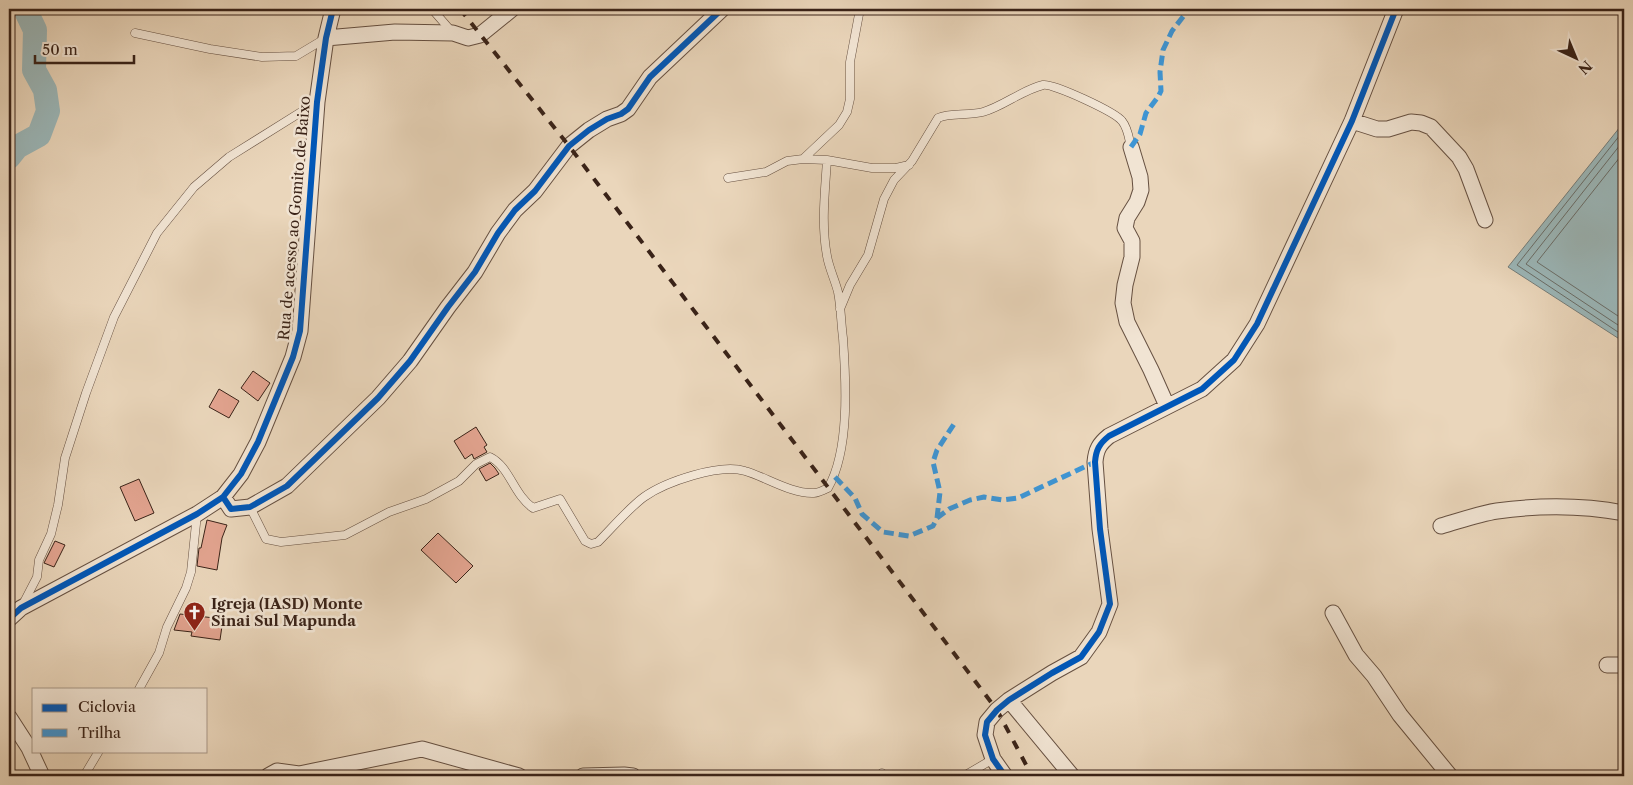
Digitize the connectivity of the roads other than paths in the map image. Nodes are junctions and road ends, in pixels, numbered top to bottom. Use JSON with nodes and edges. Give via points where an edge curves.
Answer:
{"nodes":[{"id":1,"x":333,"y":9,"type":"edge"},
{"id":2,"x":432,"y":9,"type":"edge"},
{"id":3,"x":722,"y":9,"type":"edge"},
{"id":4,"x":860,"y":9,"type":"edge"},
{"id":5,"x":1396,"y":9,"type":"edge"},
{"id":6,"x":508,"y":10,"type":"edge"},
{"id":7,"x":135,"y":33,"type":"dead end"},
{"id":8,"x":453,"y":33,"type":"junction"},
{"id":9,"x":326,"y":38,"type":"junction"},
{"id":10,"x":317,"y":102,"type":"junction"},
{"id":11,"x":1352,"y":121,"type":"junction"},
{"id":12,"x":1131,"y":147,"type":"joint"},
{"id":13,"x":803,"y":159,"type":"junction"},
{"id":14,"x":828,"y":160,"type":"junction"},
{"id":15,"x":909,"y":165,"type":"junction"},
{"id":16,"x":728,"y":178,"type":"dead end"},
{"id":17,"x":1485,"y":220,"type":"dead end"},
{"id":18,"x":840,"y":309,"type":"junction"},
{"id":19,"x":1167,"y":406,"type":"junction"},
{"id":20,"x":223,"y":497,"type":"junction"},
{"id":21,"x":250,"y":507,"type":"junction"},
{"id":22,"x":1624,"y":513,"type":"edge"},
{"id":23,"x":197,"y":514,"type":"junction"},
{"id":24,"x":1441,"y":526,"type":"dead end"},
{"id":25,"x":21,"y":608,"type":"junction"},
{"id":26,"x":1332,"y":613,"type":"dead end"},
{"id":27,"x":9,"y":619,"type":"edge"},
{"id":28,"x":1606,"y":665,"type":"dead end"},
{"id":29,"x":1624,"y":665,"type":"edge"},
{"id":30,"x":140,"y":688,"type":"edge"},
{"id":31,"x":1009,"y":700,"type":"junction"},
{"id":32,"x":9,"y":717,"type":"edge"},
{"id":33,"x":99,"y":752,"type":"edge"},
{"id":34,"x":993,"y":759,"type":"junction"},
{"id":35,"x":42,"y":776,"type":"edge"},
{"id":36,"x":84,"y":776,"type":"edge"},
{"id":37,"x":268,"y":776,"type":"edge"},
{"id":38,"x":519,"y":776,"type":"edge"},
{"id":39,"x":583,"y":776,"type":"edge"},
{"id":40,"x":633,"y":776,"type":"edge"},
{"id":41,"x":964,"y":776,"type":"edge"},
{"id":42,"x":1005,"y":776,"type":"edge"},
{"id":43,"x":1072,"y":776,"type":"edge"},
{"id":44,"x":1450,"y":776,"type":"edge"}],
"edges":[{"from":1,"to":9,"type":"street","name":"Rua de acesso ao Gomito de Baixo"},
{"from":2,"to":8,"type":"lane"},
{"from":3,"to":21,"type":"street","via":[[650,77],[628,109],[589,130],[568,146],[498,233],[475,272],[410,362],[378,398],[287,486]]},
{"from":4,"to":13,"type":"lane","via":[[850,62],[847,112],[839,125]]},
{"from":5,"to":11,"type":"street"},
{"from":6,"to":8,"type":"street","via":[[480,34],[468,38]]},
{"from":7,"to":9,"type":"lane","via":[[262,56],[296,56]]},
{"from":8,"to":9,"type":"street","via":[[395,32]]},
{"from":9,"to":10,"type":"street","name":"Rua de acesso ao Gomito de Baixo"},
{"from":10,"to":20,"type":"street","name":"Rua de acesso ao Gomito de Baixo","via":[[300,331],[293,357],[258,442],[241,474]]},
{"from":10,"to":25,"type":"lane","via":[[229,157],[194,188],[157,233],[114,317],[86,393],[65,458],[51,534],[39,560],[37,577]]},
{"from":11,"to":17,"type":"street","via":[[1388,129],[1411,122],[1431,127],[1466,168]]},
{"from":11,"to":19,"type":"street","via":[[1257,324],[1234,360],[1202,389]]},
{"from":12,"to":15,"type":"lane","via":[[1123,122],[1115,116],[1083,98],[1046,84],[986,111],[968,115],[945,114],[938,118]]},
{"from":12,"to":19,"type":"street","via":[[1141,190],[1127,218],[1132,258],[1123,303],[1127,322]]},
{"from":13,"to":14,"type":"lane"},
{"from":13,"to":16,"type":"lane","via":[[787,161],[766,172]]},
{"from":14,"to":15,"type":"lane","via":[[872,168]]},
{"from":14,"to":18,"type":"lane","via":[[823,212],[827,255]]},
{"from":15,"to":18,"type":"lane","via":[[894,180],[884,199],[868,255]]},
{"from":18,"to":21,"type":"lane","via":[[846,414],[835,477],[828,488],[814,493],[790,489],[744,470],[721,469],[699,473],[644,497],[598,542],[591,544],[585,541],[560,499],[532,508],[515,490],[499,461],[490,457],[476,464],[459,481],[426,499],[389,512],[345,535],[281,542],[266,539]]},
{"from":19,"to":31,"type":"street","via":[[1109,436],[1100,443],[1096,453],[1100,529],[1110,604],[1099,632],[1082,656]]},
{"from":20,"to":21,"type":"street","via":[[231,509]]},
{"from":20,"to":23,"type":"street","name":"Rua de acesso ao Gomito de Baixo"},
{"from":22,"to":24,"type":"street","via":[[1548,506],[1496,512]]},
{"from":23,"to":25,"type":"street","name":"Rua de acesso ao Gomito de Baixo"},
{"from":23,"to":30,"type":"lane","via":[[191,572],[186,588],[159,653]]},
{"from":25,"to":27,"type":"street","name":"Rua de acesso ao Gomito de Baixo"},
{"from":26,"to":44,"type":"street","via":[[1356,655]]},
{"from":28,"to":29,"type":"street"},
{"from":31,"to":34,"type":"street","via":[[987,722],[984,735]]},
{"from":31,"to":43,"type":"street"},
{"from":32,"to":35,"type":"street"},
{"from":33,"to":36,"type":"lane"},
{"from":34,"to":41,"type":"lane"},
{"from":34,"to":42,"type":"street"},
{"from":37,"to":38,"type":"street","via":[[277,771],[299,774],[422,749]]},
{"from":39,"to":40,"type":"street"}]}
